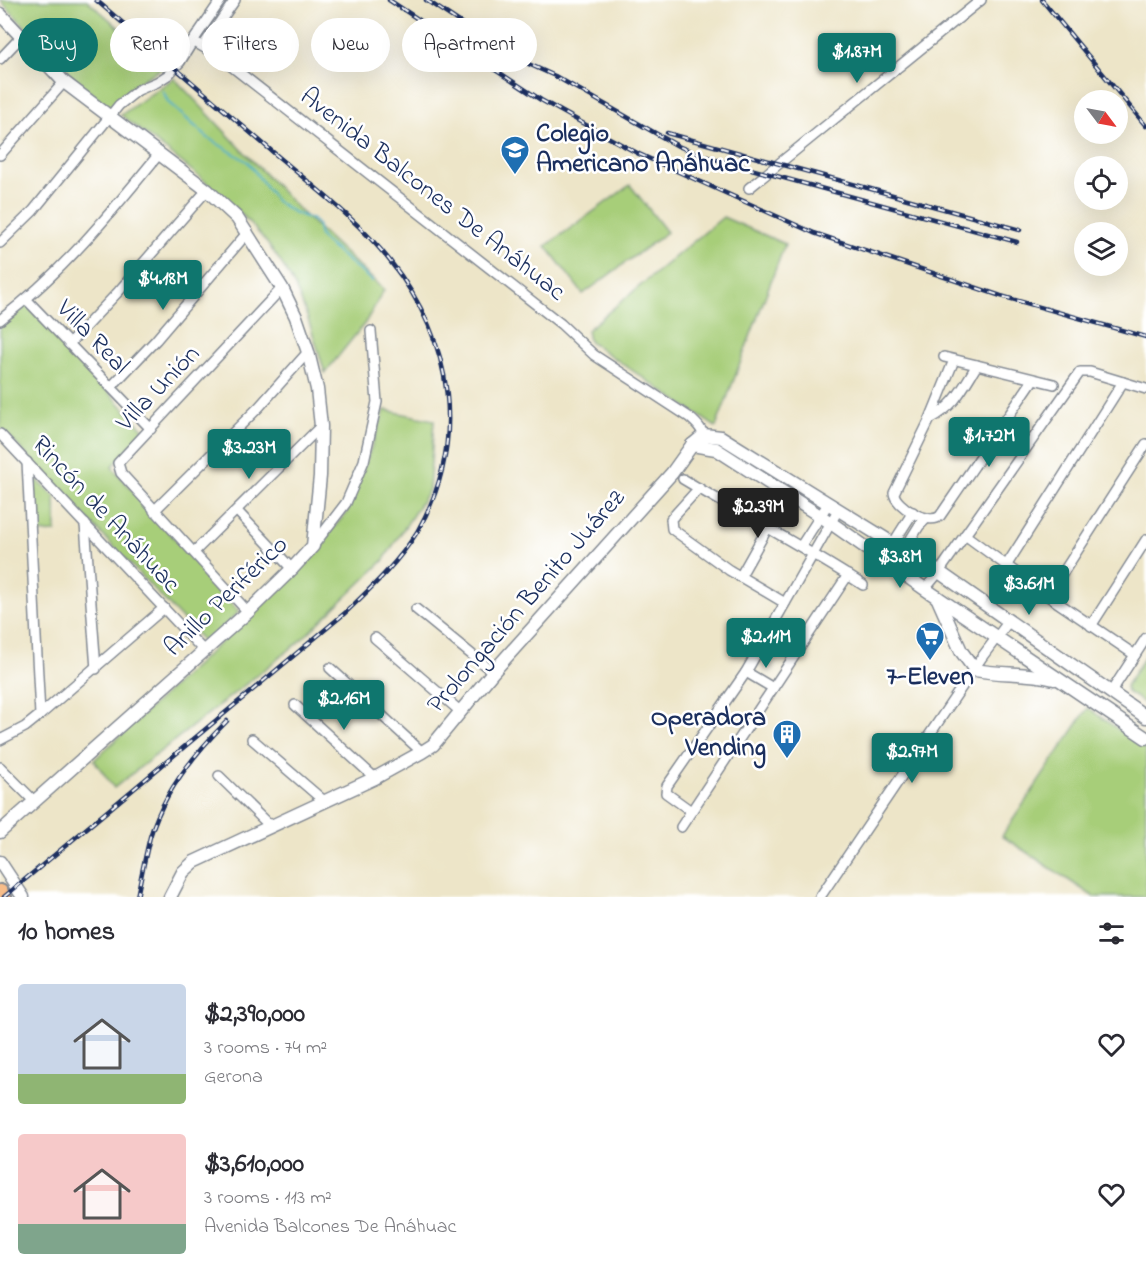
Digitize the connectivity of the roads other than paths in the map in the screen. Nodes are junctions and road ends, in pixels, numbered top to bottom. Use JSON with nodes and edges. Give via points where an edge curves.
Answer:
{"nodes":[{"id":1,"x":221,"y":0,"type":"edge"},
{"id":2,"x":981,"y":0,"type":"edge"},
{"id":3,"x":232,"y":3,"type":"edge"},
{"id":4,"x":0,"y":14,"type":"edge"},
{"id":5,"x":209,"y":18,"type":"edge"},
{"id":6,"x":222,"y":18,"type":"edge"},
{"id":7,"x":202,"y":28,"type":"edge"},
{"id":8,"x":18,"y":34,"type":"edge"},
{"id":9,"x":18,"y":40,"type":"edge"},
{"id":10,"x":193,"y":41,"type":"junction"},
{"id":11,"x":202,"y":46,"type":"edge"},
{"id":12,"x":0,"y":59,"type":"edge"},
{"id":13,"x":54,"y":72,"type":"edge"},
{"id":14,"x":236,"y":72,"type":"edge"},
{"id":15,"x":64,"y":82,"type":"junction"},
{"id":16,"x":109,"y":116,"type":"junction"},
{"id":17,"x":159,"y":154,"type":"junction"},
{"id":18,"x":0,"y":155,"type":"edge"},
{"id":19,"x":749,"y":188,"type":"dead end"},
{"id":20,"x":207,"y":190,"type":"junction"},
{"id":21,"x":248,"y":232,"type":"junction"},
{"id":22,"x":0,"y":243,"type":"edge"},
{"id":23,"x":282,"y":288,"type":"junction"},
{"id":24,"x":27,"y":300,"type":"junction"},
{"id":25,"x":0,"y":320,"type":"edge"},
{"id":26,"x":371,"y":331,"type":"dead end"},
{"id":27,"x":69,"y":344,"type":"junction"},
{"id":28,"x":308,"y":352,"type":"junction"},
{"id":29,"x":944,"y":357,"type":"dead end"},
{"id":30,"x":954,"y":360,"type":"junction"},
{"id":31,"x":977,"y":365,"type":"junction"},
{"id":32,"x":1033,"y":380,"type":"junction"},
{"id":33,"x":1123,"y":382,"type":"junction"},
{"id":34,"x":1054,"y":384,"type":"dead end"},
{"id":35,"x":111,"y":387,"type":"junction"},
{"id":36,"x":1146,"y":389,"type":"edge"},
{"id":37,"x":930,"y":419,"type":"junction"},
{"id":38,"x":321,"y":426,"type":"junction"},
{"id":39,"x":151,"y":429,"type":"junction"},
{"id":40,"x":0,"y":434,"type":"edge"},
{"id":41,"x":700,"y":442,"type":"junction"},
{"id":42,"x":1146,"y":444,"type":"edge"},
{"id":43,"x":27,"y":462,"type":"junction"},
{"id":44,"x":683,"y":479,"type":"dead end"},
{"id":45,"x":699,"y":488,"type":"junction"},
{"id":46,"x":833,"y":507,"type":"junction"},
{"id":47,"x":154,"y":511,"type":"junction"},
{"id":48,"x":237,"y":511,"type":"junction"},
{"id":49,"x":913,"y":512,"type":"junction"},
{"id":50,"x":825,"y":519,"type":"junction"},
{"id":51,"x":926,"y":519,"type":"junction"},
{"id":52,"x":85,"y":524,"type":"junction"},
{"id":53,"x":767,"y":529,"type":"junction"},
{"id":54,"x":964,"y":534,"type":"junction"},
{"id":55,"x":1146,"y":540,"type":"edge"},
{"id":56,"x":312,"y":546,"type":"junction"},
{"id":57,"x":801,"y":546,"type":"junction"},
{"id":58,"x":899,"y":546,"type":"junction"},
{"id":59,"x":194,"y":552,"type":"junction"},
{"id":60,"x":813,"y":553,"type":"junction"},
{"id":61,"x":879,"y":556,"type":"junction"},
{"id":62,"x":894,"y":566,"type":"junction"},
{"id":63,"x":1006,"y":566,"type":"junction"},
{"id":64,"x":292,"y":569,"type":"junction"},
{"id":65,"x":939,"y":572,"type":"junction"},
{"id":66,"x":848,"y":575,"type":"junction"},
{"id":67,"x":740,"y":577,"type":"junction"},
{"id":68,"x":863,"y":585,"type":"dead end"},
{"id":69,"x":924,"y":589,"type":"junction"},
{"id":70,"x":1048,"y":596,"type":"junction"},
{"id":71,"x":937,"y":597,"type":"junction"},
{"id":72,"x":786,"y":603,"type":"junction"},
{"id":73,"x":164,"y":608,"type":"junction"},
{"id":74,"x":416,"y":609,"type":"dead end"},
{"id":75,"x":248,"y":612,"type":"junction"},
{"id":76,"x":1009,"y":621,"type":"junction"},
{"id":77,"x":1091,"y":626,"type":"junction"},
{"id":78,"x":998,"y":637,"type":"junction"},
{"id":79,"x":375,"y":638,"type":"dead end"},
{"id":80,"x":1146,"y":638,"type":"edge"},
{"id":81,"x":204,"y":651,"type":"junction"},
{"id":82,"x":1135,"y":655,"type":"junction"},
{"id":83,"x":330,"y":668,"type":"dead end"},
{"id":84,"x":96,"y":669,"type":"junction"},
{"id":85,"x":975,"y":669,"type":"junction"},
{"id":86,"x":493,"y":672,"type":"junction"},
{"id":87,"x":746,"y":672,"type":"junction"},
{"id":88,"x":1063,"y":682,"type":"junction"},
{"id":89,"x":772,"y":688,"type":"junction"},
{"id":90,"x":1077,"y":692,"type":"junction"},
{"id":91,"x":1111,"y":692,"type":"junction"},
{"id":92,"x":295,"y":705,"type":"dead end"},
{"id":93,"x":460,"y":712,"type":"junction"},
{"id":94,"x":40,"y":715,"type":"junction"},
{"id":95,"x":1146,"y":717,"type":"edge"},
{"id":96,"x":1146,"y":738,"type":"edge"},
{"id":97,"x":252,"y":739,"type":"dead end"},
{"id":98,"x":0,"y":740,"type":"edge"},
{"id":99,"x":422,"y":752,"type":"junction"},
{"id":100,"x":0,"y":767,"type":"edge"},
{"id":101,"x":219,"y":776,"type":"dead end"},
{"id":102,"x":375,"y":778,"type":"junction"},
{"id":103,"x":324,"y":801,"type":"junction"},
{"id":104,"x":35,"y":802,"type":"junction"},
{"id":105,"x":691,"y":811,"type":"junction"},
{"id":106,"x":270,"y":826,"type":"junction"},
{"id":107,"x":681,"y":827,"type":"dead end"},
{"id":108,"x":0,"y":832,"type":"edge"},
{"id":109,"x":0,"y":862,"type":"edge"},
{"id":110,"x":10,"y":878,"type":"junction"},
{"id":111,"x":0,"y":887,"type":"edge"},
{"id":112,"x":0,"y":893,"type":"edge"},
{"id":113,"x":3,"y":897,"type":"edge"},
{"id":114,"x":23,"y":897,"type":"edge"},
{"id":115,"x":170,"y":897,"type":"edge"},
{"id":116,"x":820,"y":897,"type":"edge"}],
"edges":[{"from":1,"to":3,"type":"street"},
{"from":1,"to":5,"type":"street"},
{"from":2,"to":19,"type":"street"},
{"from":3,"to":6,"type":"street"},
{"from":4,"to":8,"type":"street","name":"Anillo Periférico"},
{"from":7,"to":10,"type":"street"},
{"from":9,"to":12,"type":"street"},
{"from":10,"to":11,"type":"street","name":"Avenida Balcones De Anáhuac"},
{"from":10,"to":16,"type":"street","via":[[168,75],[132,94]]},
{"from":13,"to":15,"type":"street","name":"Anillo Periférico"},
{"from":14,"to":41,"type":"street","name":"Avenida Balcones De Anáhuac","via":[[567,329],[594,355],[689,417],[698,425]]},
{"from":15,"to":16,"type":"street","name":"Anillo Periférico"},
{"from":15,"to":18,"type":"street"},
{"from":16,"to":17,"type":"street","name":"Anillo Periférico"},
{"from":16,"to":22,"type":"street","via":[[33,211]]},
{"from":17,"to":20,"type":"street","name":"Anillo Periférico"},
{"from":17,"to":24,"type":"street","via":[[71,258]]},
{"from":20,"to":21,"type":"street","name":"Anillo Periférico"},
{"from":20,"to":27,"type":"street"},
{"from":21,"to":23,"type":"street","name":"Anillo Periférico"},
{"from":21,"to":35,"type":"street"},
{"from":23,"to":28,"type":"street","name":"Anillo Periférico"},
{"from":23,"to":39,"type":"street","name":"Villa Unión"},
{"from":24,"to":25,"type":"street","name":"Villa Real"},
{"from":24,"to":27,"type":"street","name":"Villa Real"},
{"from":26,"to":56,"type":"street","via":[[377,402],[364,460],[346,503]]},
{"from":27,"to":35,"type":"street","name":"Villa Real"},
{"from":28,"to":38,"type":"street","name":"Anillo Periférico"},
{"from":28,"to":47,"type":"street","via":[[259,407]]},
{"from":29,"to":30,"type":"street"},
{"from":30,"to":31,"type":"street"},
{"from":30,"to":37,"type":"street"},
{"from":31,"to":32,"type":"street"},
{"from":31,"to":37,"type":"street","via":[[955,401]]},
{"from":32,"to":34,"type":"street"},
{"from":32,"to":51,"type":"street","via":[[940,516]]},
{"from":33,"to":36,"type":"street"},
{"from":33,"to":54,"type":"street","via":[[1089,372],[1078,374]]},
{"from":33,"to":63,"type":"street"},
{"from":35,"to":39,"type":"street","name":"Villa Real"},
{"from":37,"to":49,"type":"street","via":[[894,493],[896,501]]},
{"from":38,"to":48,"type":"street"},
{"from":38,"to":56,"type":"street","name":"Anillo Periférico","via":[[321,476]]},
{"from":39,"to":47,"type":"street","name":"Villa Unión","via":[[119,460],[118,467]]},
{"from":40,"to":43,"type":"street","name":"Rincón de Anáhuac"},
{"from":41,"to":46,"type":"street","via":[[721,436]]},
{"from":41,"to":50,"type":"street","name":"Avenida Balcones De Anáhuac"},
{"from":41,"to":86,"type":"street","name":"Prolongación Benito Juárez"},
{"from":42,"to":70,"type":"street"},
{"from":43,"to":52,"type":"street","name":"Rincón de Anáhuac"},
{"from":43,"to":94,"type":"street"},
{"from":44,"to":45,"type":"street"},
{"from":45,"to":53,"type":"street"},
{"from":45,"to":67,"type":"street","via":[[671,519],[670,527]]},
{"from":46,"to":50,"type":"street","via":[[822,508]]},
{"from":46,"to":50,"type":"street","via":[[837,519]]},
{"from":46,"to":58,"type":"street"},
{"from":47,"to":59,"type":"street"},
{"from":48,"to":59,"type":"street"},
{"from":48,"to":64,"type":"street"},
{"from":49,"to":51,"type":"street"},
{"from":49,"to":58,"type":"street"},
{"from":50,"to":57,"type":"street"},
{"from":50,"to":60,"type":"street"},
{"from":50,"to":61,"type":"street","name":"Avenida Balcones De Anáhuac"},
{"from":51,"to":58,"type":"street"},
{"from":52,"to":73,"type":"street","name":"Rincón de Anáhuac"},
{"from":52,"to":84,"type":"street"},
{"from":53,"to":57,"type":"street"},
{"from":53,"to":67,"type":"street"},
{"from":54,"to":63,"type":"street"},
{"from":54,"to":65,"type":"street"},
{"from":55,"to":77,"type":"street"},
{"from":56,"to":64,"type":"street","name":"Anillo Periférico"},
{"from":57,"to":60,"type":"street"},
{"from":58,"to":61,"type":"street"},
{"from":58,"to":62,"type":"street"},
{"from":58,"to":65,"type":"street"},
{"from":59,"to":75,"type":"street"},
{"from":60,"to":66,"type":"street"},
{"from":60,"to":72,"type":"street"},
{"from":61,"to":62,"type":"street","name":"Avenida Balcones De Anáhuac"},
{"from":62,"to":69,"type":"street","name":"Avenida Balcones De Anáhuac"},
{"from":63,"to":70,"type":"street"},
{"from":64,"to":75,"type":"street","name":"Anillo Periférico"},
{"from":65,"to":69,"type":"street"},
{"from":65,"to":76,"type":"street"},
{"from":66,"to":68,"type":"street"},
{"from":66,"to":89,"type":"street"},
{"from":67,"to":72,"type":"street"},
{"from":69,"to":71,"type":"street","name":"Avenida Balcones De Anáhuac"},
{"from":70,"to":77,"type":"street"},
{"from":71,"to":78,"type":"street","name":"Avenida Balcones De Anáhuac"},
{"from":71,"to":85,"type":"street","via":[[962,651]]},
{"from":72,"to":87,"type":"street"},
{"from":73,"to":81,"type":"street","name":"Rincón de Anáhuac"},
{"from":73,"to":84,"type":"street"},
{"from":74,"to":86,"type":"street"},
{"from":75,"to":81,"type":"street","name":"Anillo Periférico"},
{"from":76,"to":78,"type":"street"},
{"from":76,"to":91,"type":"street"},
{"from":77,"to":82,"type":"street"},
{"from":78,"to":85,"type":"street"},
{"from":78,"to":88,"type":"street","name":"Avenida Balcones De Anáhuac"},
{"from":79,"to":93,"type":"street"},
{"from":80,"to":82,"type":"street"},
{"from":81,"to":104,"type":"street","name":"Anillo Periférico"},
{"from":82,"to":91,"type":"street"},
{"from":83,"to":99,"type":"street"},
{"from":84,"to":94,"type":"street"},
{"from":85,"to":88,"type":"street","via":[[1033,674]]},
{"from":85,"to":116,"type":"street"},
{"from":86,"to":93,"type":"street","name":"Prolongación Benito Juárez"},
{"from":87,"to":89,"type":"street"},
{"from":87,"to":105,"type":"street","via":[[667,786],[667,795]]},
{"from":88,"to":90,"type":"street","name":"Avenida Balcones De Anáhuac"},
{"from":89,"to":105,"type":"street"},
{"from":90,"to":91,"type":"street","via":[[1100,699]]},
{"from":90,"to":96,"type":"street","name":"Avenida Balcones De Anáhuac"},
{"from":91,"to":95,"type":"street"},
{"from":92,"to":102,"type":"street"},
{"from":93,"to":99,"type":"street","name":"Prolongación Benito Juárez","via":[[433,745]]},
{"from":94,"to":98,"type":"street"},
{"from":97,"to":103,"type":"street"},
{"from":99,"to":102,"type":"street","name":"Prolongación Benito Juárez"},
{"from":100,"to":104,"type":"street"},
{"from":101,"to":106,"type":"street"},
{"from":102,"to":103,"type":"street","name":"Prolongación Benito Juárez"},
{"from":103,"to":106,"type":"street","name":"Prolongación Benito Juárez"},
{"from":104,"to":108,"type":"street","name":"Anillo Periférico"},
{"from":105,"to":107,"type":"street"},
{"from":106,"to":115,"type":"street","name":"Prolongación Benito Juárez","via":[[188,866]]},
{"from":109,"to":110,"type":"street"},
{"from":110,"to":111,"type":"street"},
{"from":110,"to":114,"type":"street"},
{"from":112,"to":113,"type":"highway"}]}
